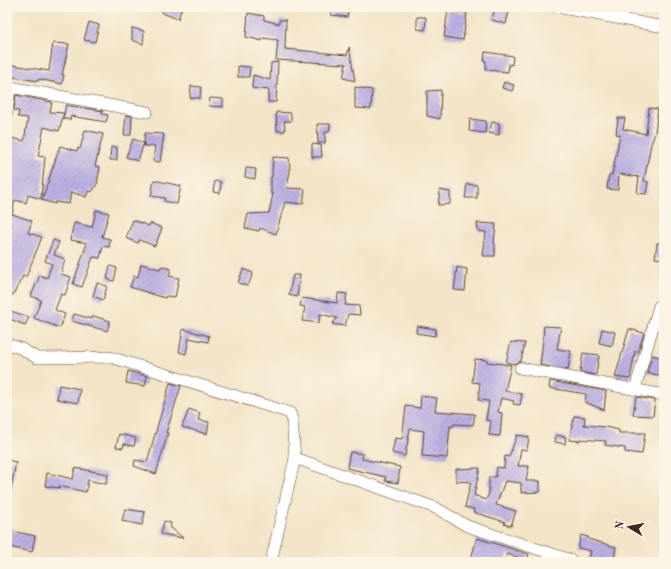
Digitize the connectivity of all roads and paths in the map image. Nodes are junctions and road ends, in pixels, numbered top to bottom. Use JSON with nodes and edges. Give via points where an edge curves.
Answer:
{"nodes":[{"id":1,"x":557,"y":7,"type":"edge"},
{"id":2,"x":664,"y":27,"type":"edge"},
{"id":3,"x":9,"y":87,"type":"edge"},
{"id":4,"x":147,"y":112,"type":"dead end"},
{"id":5,"x":7,"y":113,"type":"edge"},
{"id":6,"x":659,"y":306,"type":"dead end"},
{"id":7,"x":7,"y":344,"type":"edge"},
{"id":8,"x":520,"y":368,"type":"dead end"},
{"id":9,"x":635,"y":389,"type":"junction"},
{"id":10,"x":664,"y":395,"type":"edge"},
{"id":11,"x":295,"y":458,"type":"junction"},
{"id":12,"x":271,"y":562,"type":"edge"},
{"id":13,"x":573,"y":562,"type":"edge"}],
"edges":[{"from":1,"to":2,"type":"street"},
{"from":3,"to":4,"type":"street"},
{"from":3,"to":5,"type":"street"},
{"from":6,"to":9,"type":"street"},
{"from":7,"to":11,"type":"street","via":[[37,358],[110,357],[290,413]]},
{"from":8,"to":9,"type":"street"},
{"from":9,"to":10,"type":"street"},
{"from":11,"to":12,"type":"street"},
{"from":11,"to":13,"type":"street","via":[[436,508],[468,526]]}]}
